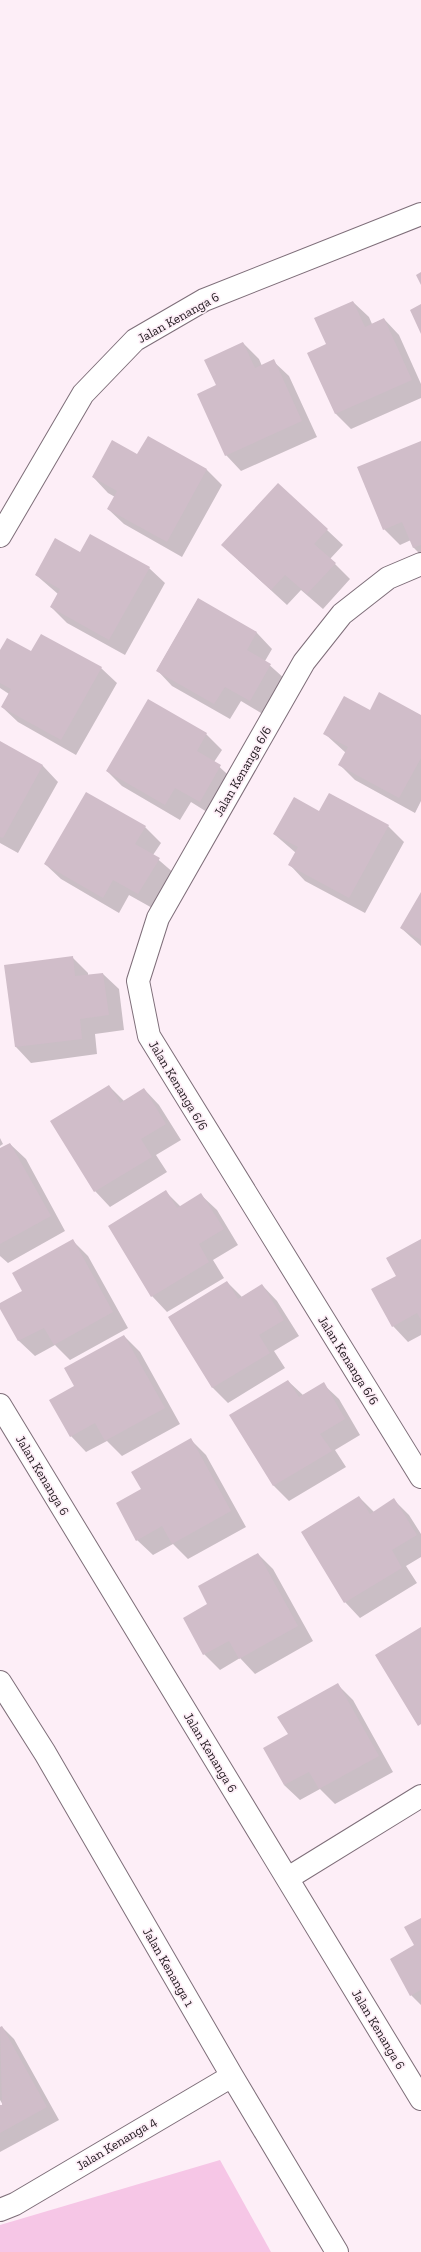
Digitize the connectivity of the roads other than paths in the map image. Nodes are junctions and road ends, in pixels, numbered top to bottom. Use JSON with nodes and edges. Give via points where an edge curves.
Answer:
{"nodes":[{"id":1,"x":421,"y":214,"type":"edge"},
{"id":2,"x":0,"y":536,"type":"edge"},
{"id":3,"x":421,"y":564,"type":"edge"},
{"id":4,"x":0,"y":1405,"type":"edge"},
{"id":5,"x":421,"y":1477,"type":"edge"},
{"id":6,"x":0,"y":1682,"type":"edge"},
{"id":7,"x":421,"y":1796,"type":"edge"},
{"id":8,"x":288,"y":1878,"type":"junction"},
{"id":9,"x":232,"y":2076,"type":"junction"},
{"id":10,"x":421,"y":2099,"type":"edge"},
{"id":11,"x":0,"y":2210,"type":"edge"},
{"id":12,"x":337,"y":2252,"type":"edge"}],
"edges":[{"from":1,"to":2,"type":"street","name":"Jalan Kenanga 6","via":[[204,300],[135,340],[83,394]]},
{"from":3,"to":5,"type":"street","name":"Jalan Kenanga 6/6","via":[[388,578],[342,614],[304,662],[158,918],[138,981],[149,1036]]},
{"from":4,"to":8,"type":"street","name":"Jalan Kenanga 6"},
{"from":6,"to":9,"type":"street","name":"Jalan Kenanga 1","via":[[45,1753]]},
{"from":7,"to":8,"type":"street"},
{"from":8,"to":10,"type":"street","name":"Jalan Kenanga 6"},
{"from":9,"to":11,"type":"street","name":"Jalan Kenanga 4","via":[[15,2204]]},
{"from":9,"to":12,"type":"street","name":"Jalan Kenanga 1"}]}
